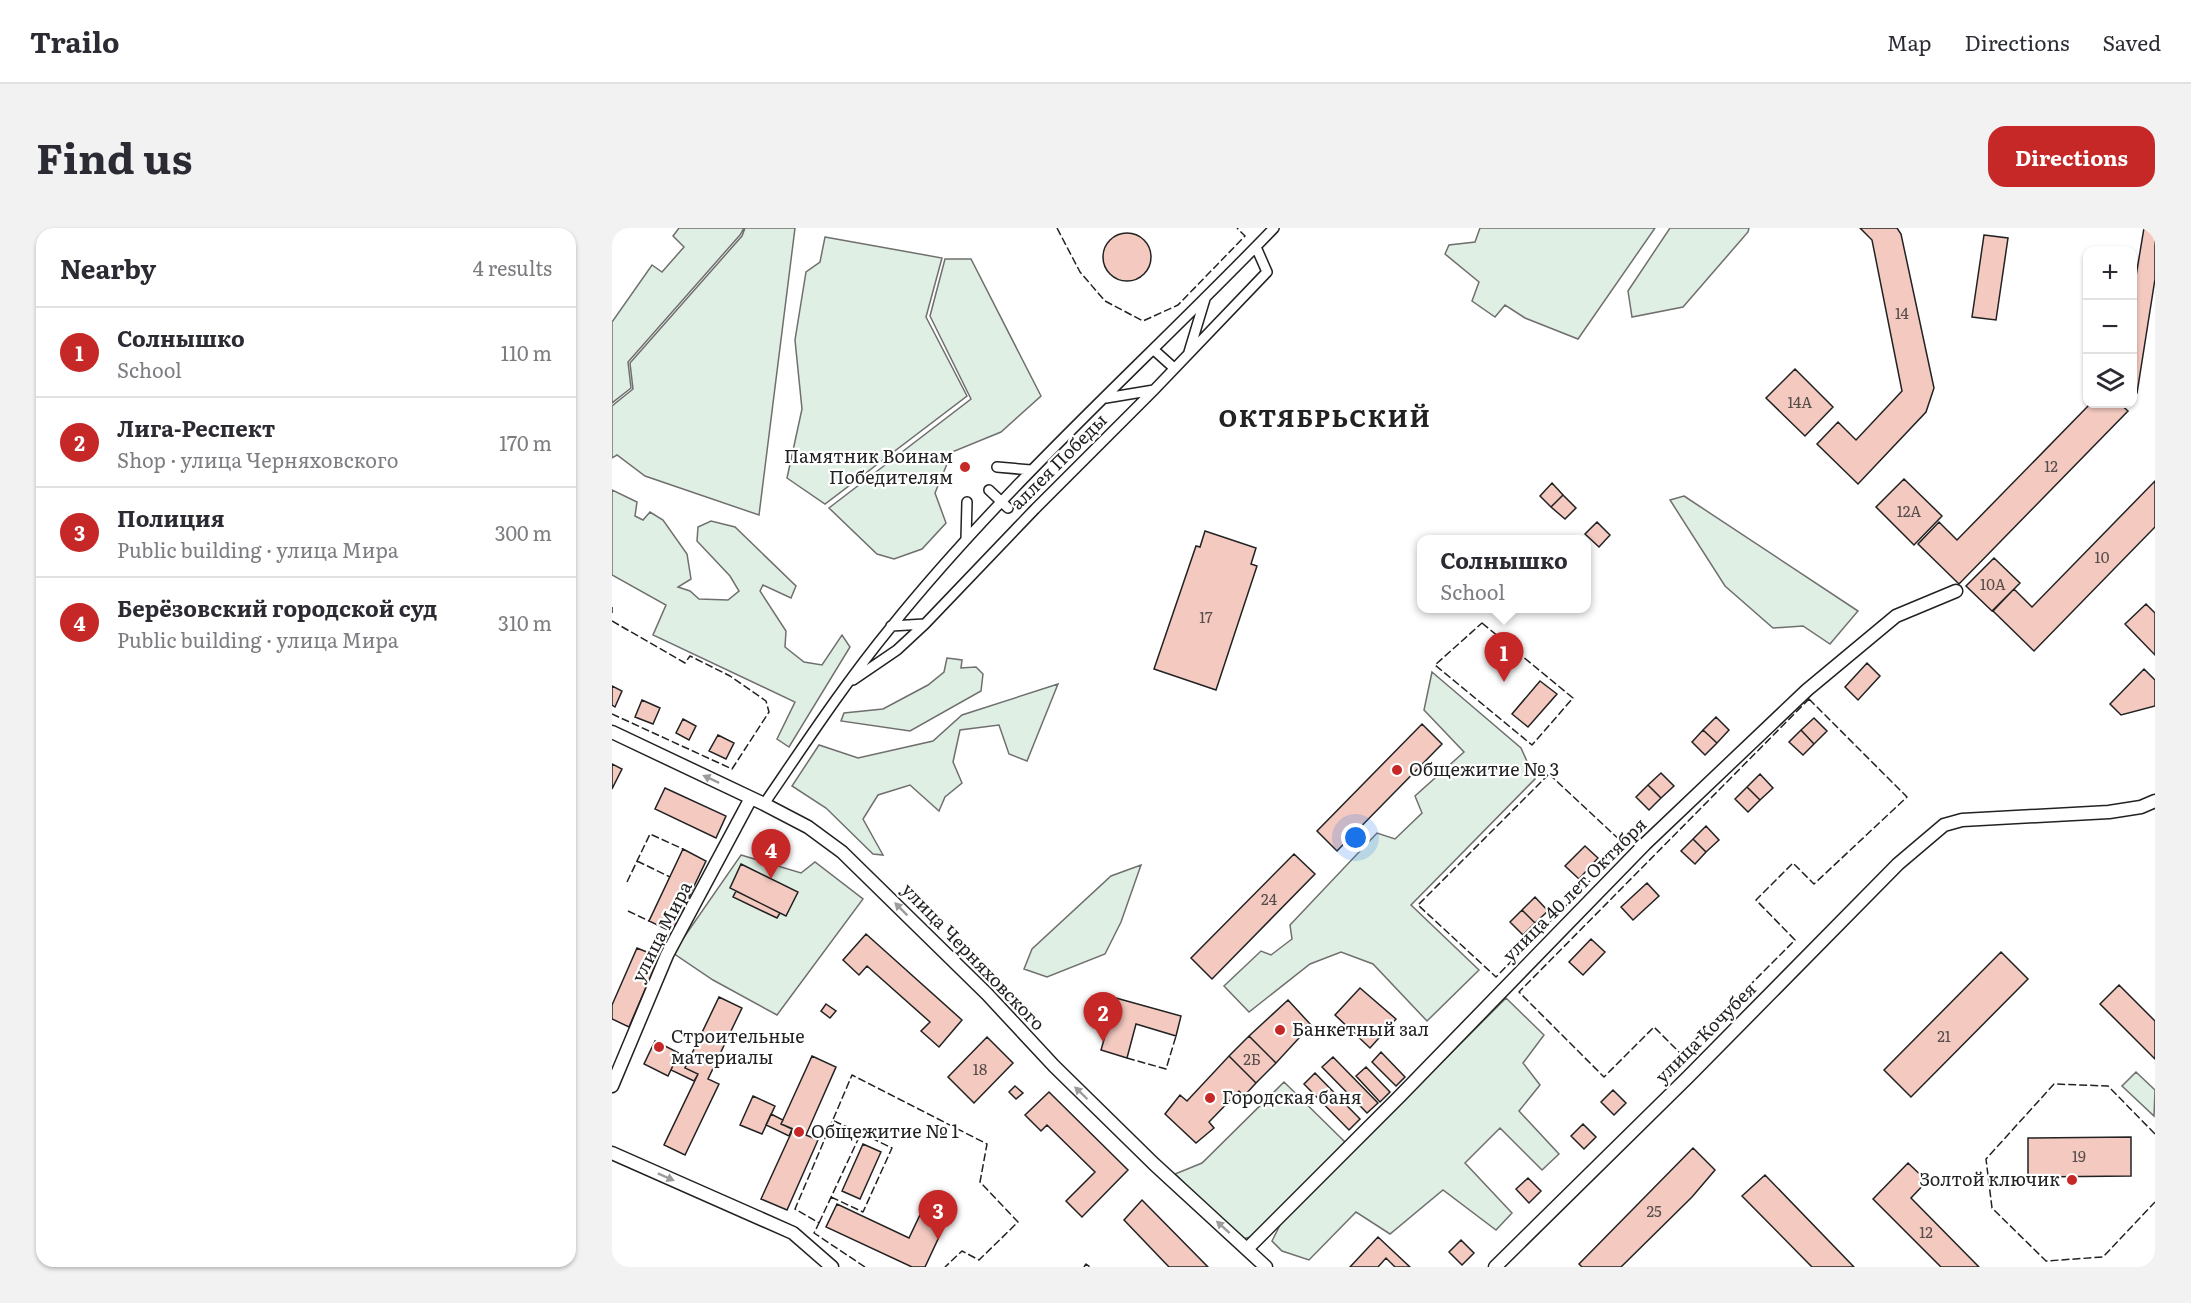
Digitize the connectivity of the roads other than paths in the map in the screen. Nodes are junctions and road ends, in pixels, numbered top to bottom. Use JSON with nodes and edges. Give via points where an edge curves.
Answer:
{"nodes":[{"id":1,"x":1274,"y":228,"type":"edge"},
{"id":2,"x":1256,"y":247,"type":"junction"},
{"id":3,"x":1205,"y":298,"type":"junction"},
{"id":4,"x":1154,"y":350,"type":"junction"},
{"id":5,"x":1189,"y":354,"type":"junction"},
{"id":6,"x":1174,"y":368,"type":"junction"},
{"id":7,"x":1154,"y":390,"type":"junction"},
{"id":8,"x":1105,"y":398,"type":"junction"},
{"id":9,"x":997,"y":468,"type":"dead end"},
{"id":10,"x":1031,"y":470,"type":"junction"},
{"id":11,"x":988,"y":490,"type":"dead end"},
{"id":12,"x":967,"y":501,"type":"dead end"},
{"id":13,"x":1004,"y":505,"type":"junction"},
{"id":14,"x":966,"y":540,"type":"junction"},
{"id":15,"x":1956,"y":591,"type":"dead end"},
{"id":16,"x":925,"y":624,"type":"junction"},
{"id":17,"x":891,"y":626,"type":"junction"},
{"id":18,"x":846,"y":684,"type":"junction"},
{"id":19,"x":612,"y":732,"type":"edge"},
{"id":20,"x":751,"y":798,"type":"junction"},
{"id":21,"x":2155,"y":801,"type":"edge"},
{"id":22,"x":764,"y":804,"type":"junction"},
{"id":23,"x":612,"y":1086,"type":"edge"},
{"id":24,"x":612,"y":1153,"type":"edge"},
{"id":25,"x":1247,"y":1249,"type":"junction"},
{"id":26,"x":831,"y":1267,"type":"edge"},
{"id":27,"x":1266,"y":1267,"type":"edge"},
{"id":28,"x":1495,"y":1267,"type":"edge"}],
"edges":[{"from":1,"to":2,"type":"street"},
{"from":2,"to":3,"type":"street"},
{"from":2,"to":5,"type":"street","name":"аллея Победы","via":[[1267,272]]},
{"from":3,"to":4,"type":"street"},
{"from":3,"to":5,"type":"street"},
{"from":4,"to":6,"type":"street"},
{"from":4,"to":8,"type":"street"},
{"from":5,"to":6,"type":"street","name":"аллея Победы"},
{"from":6,"to":7,"type":"street","name":"аллея Победы"},
{"from":7,"to":8,"type":"street"},
{"from":7,"to":16,"type":"street","name":"аллея Победы"},
{"from":8,"to":10,"type":"street"},
{"from":9,"to":10,"type":"street"},
{"from":10,"to":13,"type":"street"},
{"from":11,"to":13,"type":"street"},
{"from":12,"to":14,"type":"street"},
{"from":13,"to":14,"type":"street"},
{"from":14,"to":17,"type":"street"},
{"from":15,"to":25,"type":"street","name":"улица 40 лет Октября","via":[[1896,616],[1807,690],[1645,844]]},
{"from":16,"to":17,"type":"street"},
{"from":16,"to":18,"type":"street","name":"аллея Победы","via":[[897,650]]},
{"from":17,"to":18,"type":"street"},
{"from":18,"to":22,"type":"street"},
{"from":20,"to":19,"type":"street","name":"улица Черняховского","one_way":true},
{"from":20,"to":22,"type":"street","name":"улица Черняховского"},
{"from":20,"to":23,"type":"street","name":"улица Мира","via":[[667,955]]},
{"from":21,"to":28,"type":"street","name":"улица Кочубея","via":[[2109,812],[1971,819],[1944,825],[1898,864]]},
{"from":25,"to":22,"type":"street","name":"улица Черняховского","one_way":true,"via":[[1070,1083],[987,994],[842,852],[808,826]]},
{"from":24,"to":26,"type":"street","one_way":true,"via":[[793,1233]]},
{"from":25,"to":27,"type":"street","name":"улица Черняховского"}]}
